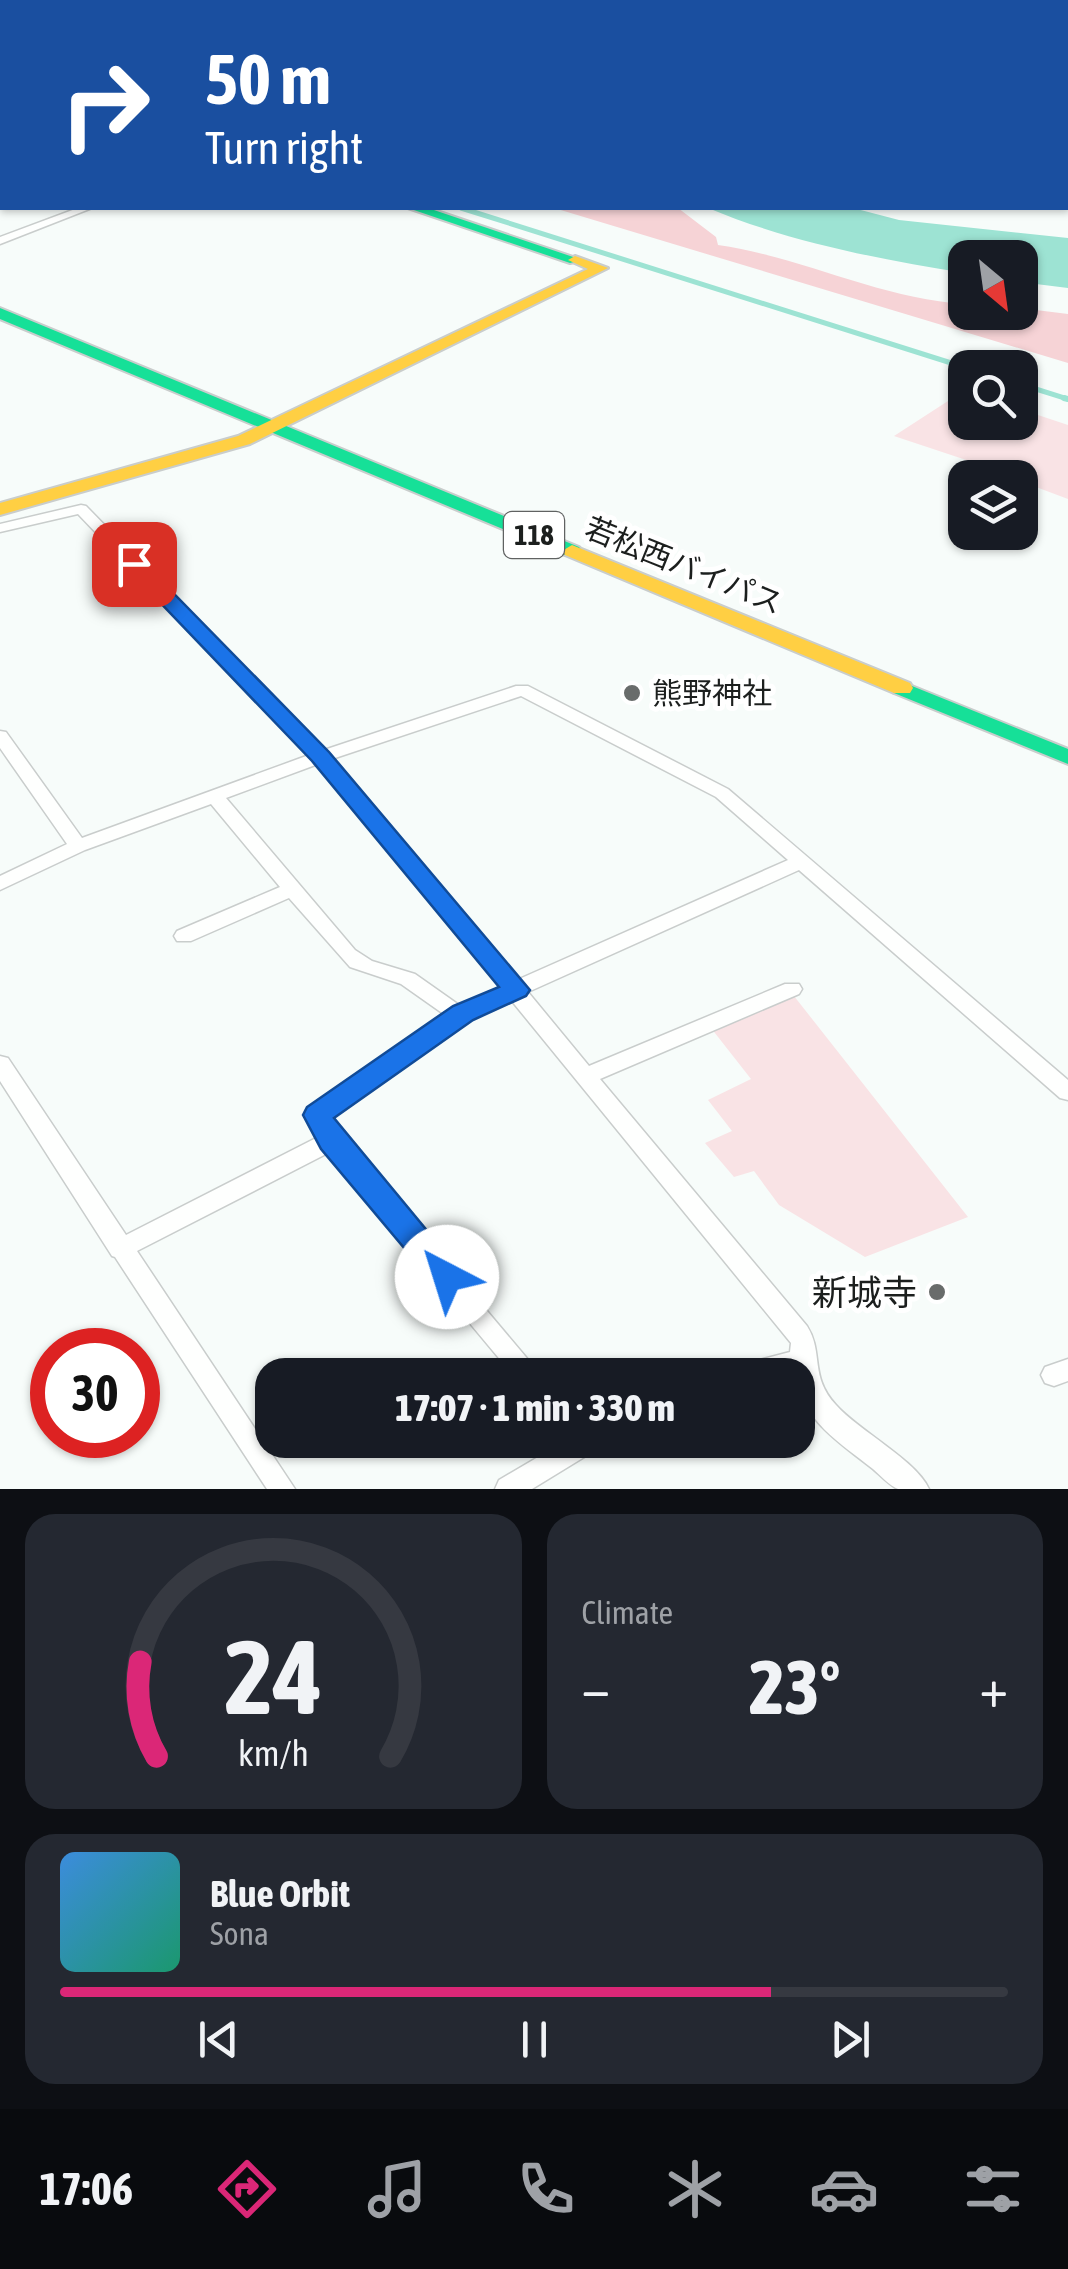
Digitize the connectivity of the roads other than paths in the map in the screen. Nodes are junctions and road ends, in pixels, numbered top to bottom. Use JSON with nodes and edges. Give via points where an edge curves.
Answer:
{"nodes":[{"id":1,"x":82,"y":210,"type":"edge"},
{"id":2,"x":421,"y":210,"type":"edge"},
{"id":3,"x":0,"y":240,"type":"edge"},
{"id":4,"x":0,"y":296,"type":"edge"},
{"id":5,"x":0,"y":313,"type":"edge"},
{"id":6,"x":282,"y":424,"type":"junction"},
{"id":7,"x":0,"y":509,"type":"edge"},
{"id":8,"x":0,"y":528,"type":"edge"},
{"id":9,"x":0,"y":736,"type":"edge"},
{"id":10,"x":1068,"y":737,"type":"edge"},
{"id":11,"x":320,"y":756,"type":"junction"},
{"id":12,"x":1068,"y":757,"type":"edge"},
{"id":13,"x":216,"y":798,"type":"junction"},
{"id":14,"x":78,"y":846,"type":"junction"},
{"id":15,"x":800,"y":862,"type":"junction"},
{"id":16,"x":0,"y":884,"type":"edge"},
{"id":17,"x":292,"y":889,"type":"junction"},
{"id":18,"x":184,"y":936,"type":"dead end"},
{"id":19,"x":792,"y":989,"type":"dead end"},
{"id":20,"x":516,"y":990,"type":"junction"},
{"id":21,"x":463,"y":1013,"type":"junction"},
{"id":22,"x":0,"y":1064,"type":"edge"},
{"id":23,"x":587,"y":1076,"type":"junction"},
{"id":24,"x":1068,"y":1092,"type":"edge"},
{"id":25,"x":331,"y":1141,"type":"junction"},
{"id":26,"x":120,"y":1249,"type":"junction"},
{"id":27,"x":514,"y":1358,"type":"edge"},
{"id":28,"x":800,"y":1358,"type":"edge"},
{"id":29,"x":815,"y":1390,"type":"edge"},
{"id":30,"x":557,"y":1458,"type":"edge"},
{"id":31,"x":282,"y":1489,"type":"edge"},
{"id":32,"x":508,"y":1489,"type":"edge"},
{"id":33,"x":916,"y":1489,"type":"edge"}],
"edges":[{"from":1,"to":3,"type":"street"},
{"from":2,"to":6,"type":"main road","via":[[601,268]]},
{"from":4,"to":6,"type":"main road","name":"若松西バイパス","number":"118"},
{"from":5,"to":6,"type":"main road","name":"若松西バイパス","number":"118"},
{"from":6,"to":7,"type":"main road"},
{"from":6,"to":10,"type":"main road","name":"若松西バイパス","number":"118"},
{"from":6,"to":12,"type":"main road","name":"若松西バイパス","number":"118"},
{"from":8,"to":11,"type":"street","via":[[81,509]]},
{"from":9,"to":14,"type":"street"},
{"from":11,"to":13,"type":"street"},
{"from":11,"to":15,"type":"street","via":[[522,690],[722,793]]},
{"from":11,"to":20,"type":"street"},
{"from":13,"to":14,"type":"street"},
{"from":13,"to":17,"type":"street"},
{"from":14,"to":16,"type":"street"},
{"from":15,"to":20,"type":"street"},
{"from":15,"to":24,"type":"street"},
{"from":17,"to":18,"type":"street"},
{"from":17,"to":21,"type":"street","via":[[366,970],[408,979],[448,1011]]},
{"from":19,"to":23,"type":"street"},
{"from":20,"to":21,"type":"street"},
{"from":20,"to":23,"type":"street"},
{"from":21,"to":25,"type":"street","via":[[318,1115]]},
{"from":22,"to":26,"type":"street"},
{"from":23,"to":28,"type":"street","via":[[798,1333]]},
{"from":25,"to":26,"type":"street"},
{"from":25,"to":27,"type":"street"},
{"from":26,"to":31,"type":"street"},
{"from":29,"to":33,"type":"street","via":[[830,1419]]},
{"from":30,"to":32,"type":"street"}]}
